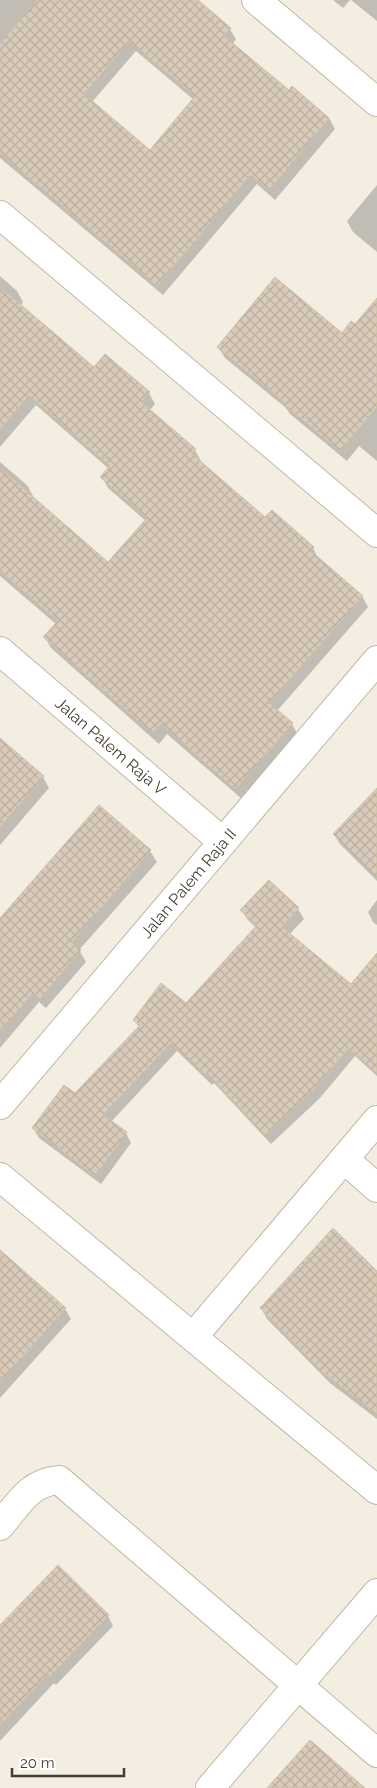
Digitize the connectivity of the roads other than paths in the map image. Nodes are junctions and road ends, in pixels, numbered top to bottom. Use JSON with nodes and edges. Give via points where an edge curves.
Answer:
{"nodes":[{"id":1,"x":256,"y":0,"type":"edge"},
{"id":2,"x":377,"y":102,"type":"edge"},
{"id":3,"x":0,"y":215,"type":"edge"},
{"id":4,"x":377,"y":533,"type":"edge"},
{"id":5,"x":0,"y":651,"type":"edge"},
{"id":6,"x":377,"y":660,"type":"edge"},
{"id":7,"x":223,"y":842,"type":"junction"},
{"id":8,"x":0,"y":1105,"type":"edge"},
{"id":9,"x":377,"y":1120,"type":"edge"},
{"id":10,"x":344,"y":1159,"type":"junction"},
{"id":11,"x":0,"y":1177,"type":"edge"},
{"id":12,"x":377,"y":1188,"type":"edge"},
{"id":13,"x":193,"y":1337,"type":"junction"},
{"id":14,"x":377,"y":1490,"type":"edge"},
{"id":15,"x":0,"y":1526,"type":"edge"},
{"id":16,"x":377,"y":1593,"type":"edge"},
{"id":17,"x":297,"y":1685,"type":"junction"},
{"id":18,"x":377,"y":1753,"type":"edge"},
{"id":19,"x":210,"y":1788,"type":"edge"}],
"edges":[{"from":1,"to":2,"type":"street"},
{"from":3,"to":4,"type":"street"},
{"from":5,"to":7,"type":"street","name":"Jalan Palem Raja V"},
{"from":6,"to":7,"type":"street","name":"Jalan Palem Raja II"},
{"from":7,"to":8,"type":"street","name":"Jalan Palem Raja II"},
{"from":9,"to":10,"type":"street"},
{"from":10,"to":12,"type":"street"},
{"from":10,"to":13,"type":"street"},
{"from":11,"to":13,"type":"street"},
{"from":13,"to":14,"type":"street"},
{"from":15,"to":17,"type":"street","via":[[37,1484],[59,1480]]},
{"from":16,"to":17,"type":"street"},
{"from":17,"to":18,"type":"street"},
{"from":17,"to":19,"type":"street"}]}
